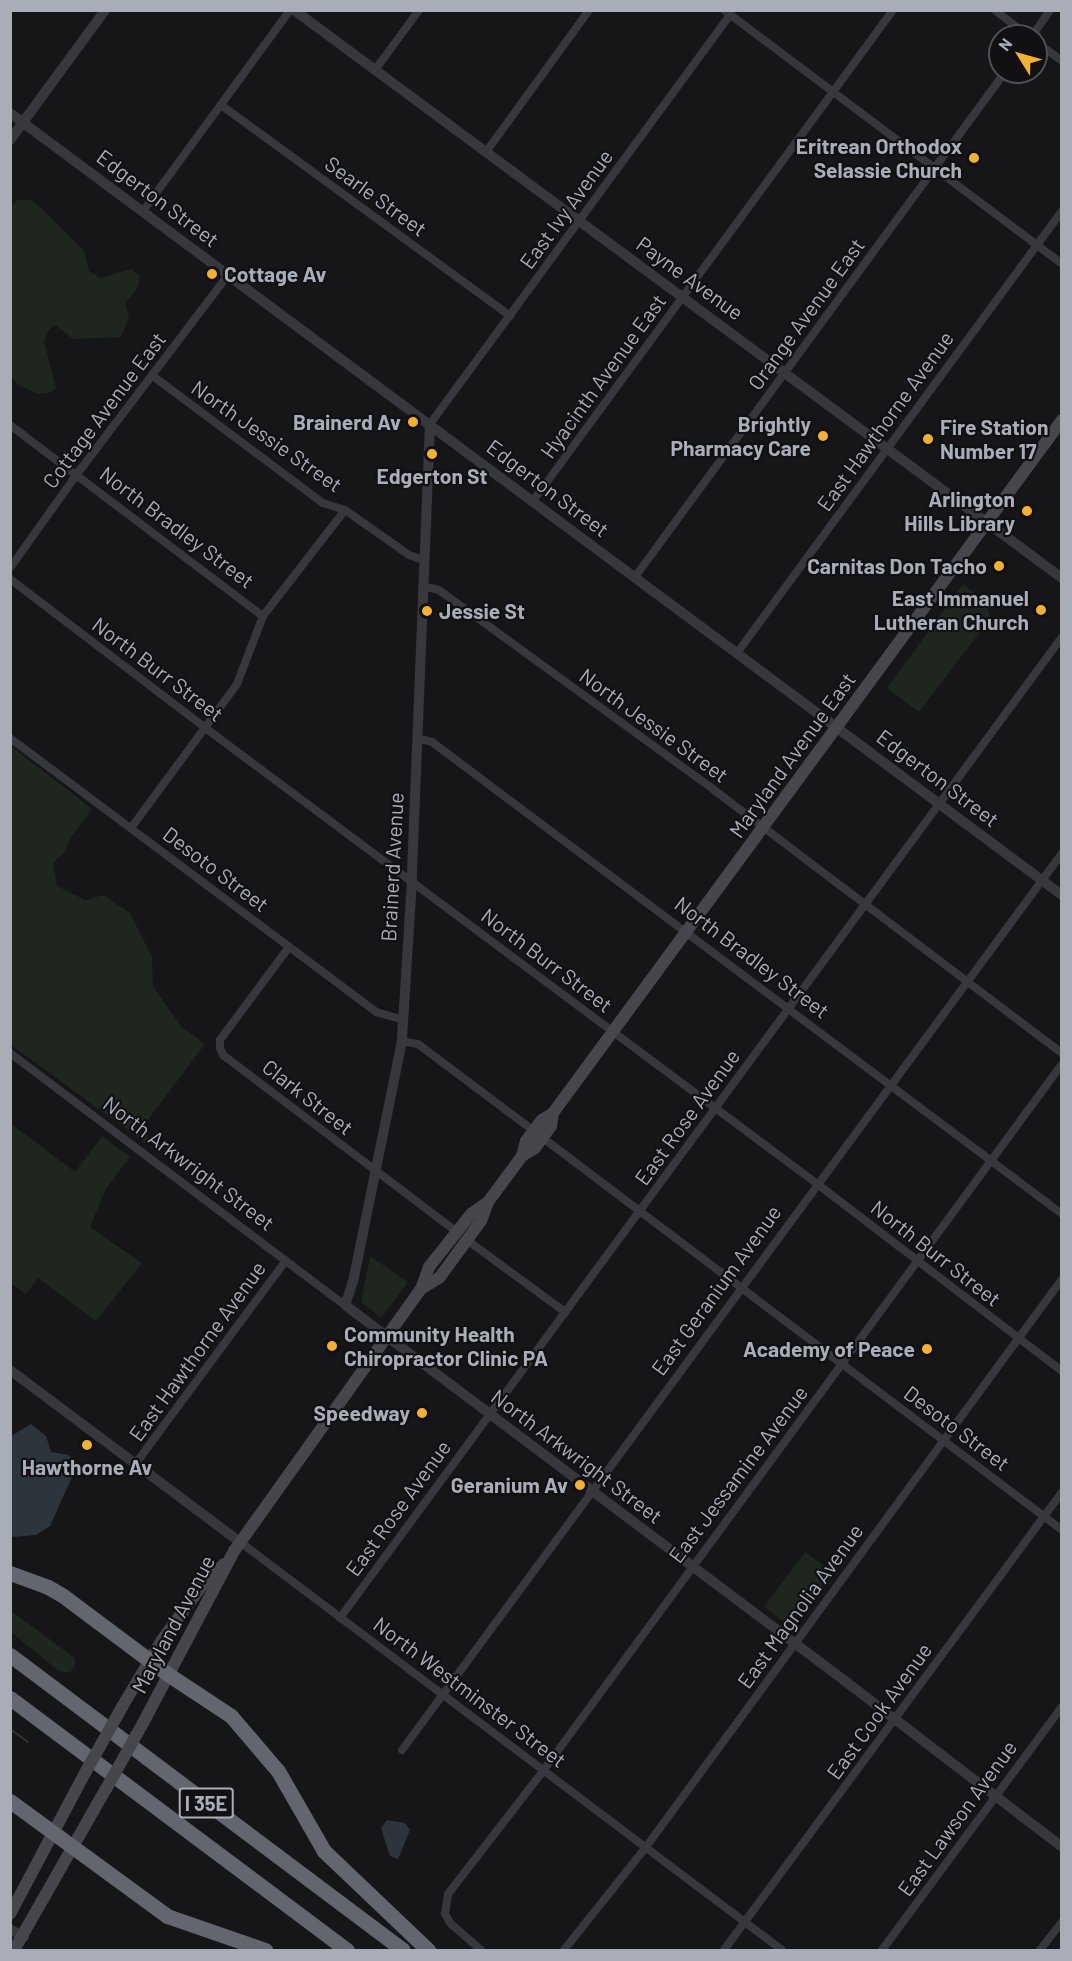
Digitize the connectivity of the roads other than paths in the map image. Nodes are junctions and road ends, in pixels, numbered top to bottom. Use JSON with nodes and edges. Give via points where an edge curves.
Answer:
{"nodes":[{"id":1,"x":105,"y":10,"type":"edge"},
{"id":2,"x":292,"y":10,"type":"edge"},
{"id":3,"x":419,"y":10,"type":"edge"},
{"id":4,"x":589,"y":10,"type":"edge"},
{"id":5,"x":893,"y":10,"type":"edge"},
{"id":6,"x":995,"y":10,"type":"edge"},
{"id":7,"x":1050,"y":10,"type":"edge"},
{"id":8,"x":727,"y":13,"type":"edge"},
{"id":9,"x":1014,"y":24,"type":"edge"},
{"id":10,"x":1039,"y":24,"type":"edge"},
{"id":11,"x":1048,"y":51,"type":"edge"},
{"id":12,"x":1062,"y":61,"type":"edge"},
{"id":13,"x":375,"y":70,"type":"junction"},
{"id":14,"x":996,"y":84,"type":"edge"},
{"id":15,"x":833,"y":91,"type":"junction"},
{"id":16,"x":221,"y":105,"type":"junction"},
{"id":17,"x":10,"y":112,"type":"edge"},
{"id":18,"x":24,"y":122,"type":"junction"},
{"id":19,"x":10,"y":140,"type":"edge"},
{"id":20,"x":486,"y":152,"type":"junction"},
{"id":21,"x":934,"y":168,"type":"junction"},
{"id":22,"x":143,"y":211,"type":"junction"},
{"id":23,"x":1062,"y":211,"type":"edge"},
{"id":24,"x":579,"y":221,"type":"junction"},
{"id":25,"x":1036,"y":245,"type":"junction"},
{"id":26,"x":1062,"y":264,"type":"edge"},
{"id":27,"x":228,"y":275,"type":"junction"},
{"id":28,"x":683,"y":298,"type":"junction"},
{"id":29,"x":510,"y":316,"type":"junction"},
{"id":30,"x":785,"y":373,"type":"junction"},
{"id":31,"x":153,"y":376,"type":"junction"},
{"id":32,"x":1062,"y":420,"type":"edge"},
{"id":33,"x":430,"y":424,"type":"junction"},
{"id":34,"x":10,"y":425,"type":"edge"},
{"id":35,"x":887,"y":448,"type":"junction"},
{"id":36,"x":77,"y":474,"type":"junction"},
{"id":37,"x":533,"y":501,"type":"junction"},
{"id":38,"x":345,"y":510,"type":"junction"},
{"id":39,"x":987,"y":523,"type":"junction"},
{"id":40,"x":423,"y":560,"type":"junction"},
{"id":41,"x":10,"y":568,"type":"edge"},
{"id":42,"x":635,"y":577,"type":"junction"},
{"id":43,"x":10,"y":579,"type":"edge"},
{"id":44,"x":1062,"y":579,"type":"edge"},
{"id":45,"x":422,"y":586,"type":"junction"},
{"id":46,"x":263,"y":616,"type":"junction"},
{"id":47,"x":1062,"y":637,"type":"edge"},
{"id":48,"x":737,"y":653,"type":"junction"},
{"id":49,"x":837,"y":727,"type":"junction"},
{"id":50,"x":204,"y":728,"type":"junction"},
{"id":51,"x":10,"y":738,"type":"edge"},
{"id":52,"x":417,"y":738,"type":"junction"},
{"id":53,"x":939,"y":804,"type":"junction"},
{"id":54,"x":764,"y":827,"type":"junction"},
{"id":55,"x":131,"y":828,"type":"junction"},
{"id":56,"x":1062,"y":853,"type":"edge"},
{"id":57,"x":412,"y":880,"type":"junction"},
{"id":58,"x":1042,"y":880,"type":"junction"},
{"id":59,"x":1062,"y":895,"type":"edge"},
{"id":60,"x":864,"y":906,"type":"junction"},
{"id":61,"x":686,"y":931,"type":"junction"},
{"id":62,"x":289,"y":947,"type":"junction"},
{"id":63,"x":965,"y":982,"type":"junction"},
{"id":64,"x":790,"y":1007,"type":"junction"},
{"id":65,"x":404,"y":1020,"type":"junction"},
{"id":66,"x":612,"y":1032,"type":"junction"},
{"id":67,"x":402,"y":1041,"type":"junction"},
{"id":68,"x":10,"y":1053,"type":"edge"},
{"id":69,"x":1062,"y":1053,"type":"edge"},
{"id":70,"x":1062,"y":1064,"type":"edge"},
{"id":71,"x":890,"y":1083,"type":"junction"},
{"id":72,"x":715,"y":1109,"type":"junction"},
{"id":73,"x":538,"y":1134,"type":"junction"},
{"id":74,"x":992,"y":1161,"type":"junction"},
{"id":75,"x":376,"y":1172,"type":"junction"},
{"id":76,"x":816,"y":1183,"type":"junction"},
{"id":77,"x":640,"y":1211,"type":"junction"},
{"id":78,"x":1062,"y":1214,"type":"edge"},
{"id":79,"x":462,"y":1236,"type":"junction"},
{"id":80,"x":286,"y":1260,"type":"junction"},
{"id":81,"x":916,"y":1262,"type":"junction"},
{"id":82,"x":1062,"y":1279,"type":"edge"},
{"id":83,"x":740,"y":1287,"type":"junction"},
{"id":84,"x":345,"y":1305,"type":"junction"},
{"id":85,"x":565,"y":1312,"type":"junction"},
{"id":86,"x":387,"y":1336,"type":"junction"},
{"id":87,"x":1018,"y":1339,"type":"junction"},
{"id":88,"x":842,"y":1363,"type":"junction"},
{"id":89,"x":10,"y":1370,"type":"edge"},
{"id":90,"x":1062,"y":1371,"type":"edge"},
{"id":91,"x":489,"y":1415,"type":"junction"},
{"id":92,"x":944,"y":1440,"type":"junction"},
{"id":93,"x":136,"y":1462,"type":"junction"},
{"id":94,"x":591,"y":1490,"type":"junction"},
{"id":95,"x":1062,"y":1492,"type":"edge"},
{"id":96,"x":1043,"y":1517,"type":"junction"},
{"id":97,"x":1062,"y":1530,"type":"edge"},
{"id":98,"x":240,"y":1542,"type":"junction"},
{"id":99,"x":231,"y":1556,"type":"junction"},
{"id":100,"x":692,"y":1567,"type":"junction"},
{"id":101,"x":10,"y":1574,"type":"edge"},
{"id":102,"x":340,"y":1618,"type":"junction"},
{"id":103,"x":795,"y":1643,"type":"junction"},
{"id":104,"x":10,"y":1655,"type":"edge"},
{"id":105,"x":149,"y":1660,"type":"junction"},
{"id":106,"x":169,"y":1675,"type":"junction"},
{"id":107,"x":442,"y":1695,"type":"junction"},
{"id":108,"x":10,"y":1698,"type":"edge"},
{"id":109,"x":1062,"y":1707,"type":"edge"},
{"id":110,"x":895,"y":1719,"type":"junction"},
{"id":111,"x":402,"y":1750,"type":"dead end"},
{"id":112,"x":543,"y":1772,"type":"junction"},
{"id":113,"x":996,"y":1797,"type":"junction"},
{"id":114,"x":10,"y":1800,"type":"edge"},
{"id":115,"x":53,"y":1832,"type":"junction"},
{"id":116,"x":73,"y":1847,"type":"junction"},
{"id":117,"x":646,"y":1847,"type":"junction"},
{"id":118,"x":1062,"y":1847,"type":"edge"},
{"id":119,"x":10,"y":1914,"type":"edge"},
{"id":120,"x":1062,"y":1922,"type":"edge"},
{"id":121,"x":745,"y":1923,"type":"junction"},
{"id":122,"x":10,"y":1929,"type":"edge"},
{"id":123,"x":24,"y":1937,"type":"junction"},
{"id":124,"x":14,"y":1950,"type":"edge"},
{"id":125,"x":265,"y":1950,"type":"edge"},
{"id":126,"x":347,"y":1950,"type":"edge"},
{"id":127,"x":403,"y":1950,"type":"edge"},
{"id":128,"x":428,"y":1950,"type":"edge"},
{"id":129,"x":481,"y":1950,"type":"edge"},
{"id":130,"x":564,"y":1950,"type":"edge"},
{"id":131,"x":724,"y":1950,"type":"edge"},
{"id":132,"x":782,"y":1950,"type":"edge"},
{"id":133,"x":882,"y":1950,"type":"edge"},
{"id":134,"x":1040,"y":1950,"type":"edge"}],
"edges":[{"from":1,"to":18,"type":"street"},
{"from":2,"to":13,"type":"street","name":"Payne Avenue"},
{"from":2,"to":16,"type":"street"},
{"from":3,"to":13,"type":"street"},
{"from":4,"to":20,"type":"street"},
{"from":5,"to":15,"type":"street","name":"Hyacinth Avenue East"},
{"from":6,"to":9,"type":"street"},
{"from":7,"to":10,"type":"street"},
{"from":8,"to":15,"type":"street"},
{"from":8,"to":24,"type":"street","name":"East Ivy Avenue"},
{"from":11,"to":12,"type":"street"},
{"from":13,"to":20,"type":"street","name":"Payne Avenue"},
{"from":14,"to":21,"type":"street","name":"Orange Avenue East"},
{"from":15,"to":21,"type":"street"},
{"from":15,"to":28,"type":"street","name":"Hyacinth Avenue East"},
{"from":16,"to":22,"type":"street"},
{"from":16,"to":29,"type":"street","name":"Searle Street"},
{"from":17,"to":18,"type":"street","name":"Edgerton Street"},
{"from":18,"to":19,"type":"street"},
{"from":18,"to":22,"type":"street","name":"Edgerton Street"},
{"from":20,"to":24,"type":"street","name":"Payne Avenue"},
{"from":21,"to":25,"type":"street"},
{"from":21,"to":30,"type":"street","name":"Orange Avenue East"},
{"from":22,"to":27,"type":"street","name":"Edgerton Street"},
{"from":23,"to":25,"type":"street","name":"East Hawthorne Avenue"},
{"from":24,"to":28,"type":"street","name":"Payne Avenue"},
{"from":24,"to":29,"type":"street","name":"East Ivy Avenue"},
{"from":25,"to":26,"type":"street"},
{"from":25,"to":35,"type":"street","name":"East Hawthorne Avenue"},
{"from":27,"to":31,"type":"street","name":"Cottage Avenue East"},
{"from":27,"to":33,"type":"street","name":"Edgerton Street"},
{"from":28,"to":30,"type":"street","name":"Payne Avenue"},
{"from":28,"to":37,"type":"street","name":"Hyacinth Avenue East"},
{"from":29,"to":33,"type":"street","name":"East Ivy Avenue"},
{"from":30,"to":35,"type":"street","name":"Payne Avenue"},
{"from":30,"to":42,"type":"street","name":"Orange Avenue East"},
{"from":31,"to":36,"type":"street","name":"Cottage Avenue East"},
{"from":31,"to":38,"type":"street","name":"North Jessie Street","via":[[323,503]]},
{"from":32,"to":39,"type":"main road","name":"Maryland Avenue East"},
{"from":33,"to":37,"type":"street","name":"Edgerton Street"},
{"from":33,"to":40,"type":"street","name":"Brainerd Avenue"},
{"from":34,"to":36,"type":"street","name":"North Bradley Street"},
{"from":35,"to":39,"type":"street","name":"Payne Avenue"},
{"from":35,"to":48,"type":"street","name":"East Hawthorne Avenue"},
{"from":36,"to":41,"type":"street","name":"Cottage Avenue East"},
{"from":36,"to":46,"type":"street","name":"North Bradley Street"},
{"from":37,"to":42,"type":"street","name":"Edgerton Street"},
{"from":38,"to":40,"type":"street","name":"North Jessie Street","via":[[409,555]]},
{"from":38,"to":46,"type":"street"},
{"from":39,"to":44,"type":"street","name":"Payne Avenue"},
{"from":39,"to":49,"type":"main road","name":"Maryland Avenue East"},
{"from":40,"to":45,"type":"street","name":"Brainerd Avenue"},
{"from":42,"to":48,"type":"street","name":"Edgerton Street"},
{"from":43,"to":50,"type":"street","name":"North Burr Street"},
{"from":45,"to":52,"type":"street","name":"Brainerd Avenue"},
{"from":45,"to":54,"type":"street","name":"North Jessie Street","via":[[439,590]]},
{"from":46,"to":50,"type":"street","via":[[237,684]]},
{"from":47,"to":53,"type":"street","name":"East Rose Avenue"},
{"from":48,"to":49,"type":"street","name":"Edgerton Street"},
{"from":49,"to":53,"type":"street","name":"Edgerton Street"},
{"from":49,"to":54,"type":"main road","name":"Maryland Avenue East"},
{"from":50,"to":55,"type":"street"},
{"from":50,"to":57,"type":"street","name":"North Burr Street"},
{"from":51,"to":55,"type":"street","name":"Desoto Street"},
{"from":52,"to":57,"type":"street","name":"Brainerd Avenue"},
{"from":52,"to":61,"type":"street","name":"North Bradley Street","via":[[432,742]]},
{"from":53,"to":58,"type":"street","name":"Edgerton Street"},
{"from":53,"to":60,"type":"street","name":"East Rose Avenue"},
{"from":54,"to":60,"type":"street","name":"North Jessie Street"},
{"from":54,"to":61,"type":"main road","name":"Maryland Avenue East"},
{"from":55,"to":62,"type":"street","name":"Desoto Street"},
{"from":56,"to":58,"type":"street","name":"East Geranium Avenue"},
{"from":57,"to":65,"type":"street","name":"Brainerd Avenue"},
{"from":57,"to":66,"type":"street","name":"North Burr Street"},
{"from":58,"to":59,"type":"street","name":"Edgerton Street"},
{"from":58,"to":63,"type":"street","name":"East Geranium Avenue"},
{"from":60,"to":63,"type":"street","name":"North Jessie Street"},
{"from":60,"to":64,"type":"street","name":"East Rose Avenue"},
{"from":61,"to":64,"type":"street","name":"North Bradley Street"},
{"from":61,"to":66,"type":"main road","name":"Maryland Avenue East"},
{"from":62,"to":65,"type":"street","name":"Desoto Street","via":[[376,1012]]},
{"from":62,"to":75,"type":"street","name":"Clark Street","via":[[220,1040],[220,1048]]},
{"from":63,"to":69,"type":"street","name":"North Jessie Street"},
{"from":63,"to":71,"type":"street","name":"East Geranium Avenue"},
{"from":64,"to":71,"type":"street","name":"North Bradley Street"},
{"from":64,"to":72,"type":"street","name":"East Rose Avenue"},
{"from":65,"to":67,"type":"street","name":"Brainerd Avenue"},
{"from":66,"to":72,"type":"street","name":"North Burr Street"},
{"from":66,"to":73,"type":"main road","name":"Maryland Avenue East","via":[[553,1113],[551,1126]]},
{"from":67,"to":73,"type":"street","name":"Desoto Street","via":[[418,1044]]},
{"from":67,"to":75,"type":"street","name":"Brainerd Avenue"},
{"from":68,"to":80,"type":"street","name":"North Arkwright Street"},
{"from":70,"to":74,"type":"street","name":"East Jessamine Avenue"},
{"from":71,"to":74,"type":"street","name":"North Bradley Street"},
{"from":71,"to":76,"type":"street","name":"East Geranium Avenue"},
{"from":72,"to":76,"type":"street","name":"North Burr Street"},
{"from":72,"to":77,"type":"street","name":"East Rose Avenue"},
{"from":73,"to":77,"type":"street","name":"Desoto Street"},
{"from":73,"to":79,"type":"main road","name":"Maryland Avenue East","via":[[535,1148],[522,1156],[488,1202],[481,1221]]},
{"from":74,"to":78,"type":"street","name":"North Bradley Street"},
{"from":74,"to":81,"type":"street","name":"East Jessamine Avenue"},
{"from":75,"to":79,"type":"street","name":"Clark Street"},
{"from":75,"to":84,"type":"street","name":"Brainerd Avenue"},
{"from":76,"to":81,"type":"street","name":"North Burr Street"},
{"from":76,"to":83,"type":"street","name":"East Geranium Avenue"},
{"from":77,"to":83,"type":"street","name":"Desoto Street"},
{"from":77,"to":85,"type":"street","name":"East Rose Avenue"},
{"from":79,"to":85,"type":"street","name":"Clark Street"},
{"from":79,"to":86,"type":"main road","name":"Maryland Avenue East","via":[[440,1277],[421,1289]]},
{"from":80,"to":84,"type":"street","name":"North Arkwright Street"},
{"from":80,"to":93,"type":"street","name":"East Hawthorne Avenue"},
{"from":81,"to":87,"type":"street","name":"North Burr Street"},
{"from":81,"to":88,"type":"street","name":"East Jessamine Avenue"},
{"from":82,"to":87,"type":"street","name":"East Magnolia Avenue"},
{"from":83,"to":88,"type":"street","name":"Desoto Street"},
{"from":83,"to":94,"type":"street","name":"East Geranium Avenue"},
{"from":84,"to":86,"type":"street","name":"North Arkwright Street"},
{"from":85,"to":91,"type":"street","name":"East Rose Avenue"},
{"from":86,"to":91,"type":"street","name":"North Arkwright Street"},
{"from":86,"to":98,"type":"main road","name":"Maryland Avenue East"},
{"from":87,"to":90,"type":"street","name":"North Burr Street"},
{"from":87,"to":92,"type":"street","name":"East Magnolia Avenue"},
{"from":88,"to":92,"type":"street","name":"Desoto Street"},
{"from":88,"to":100,"type":"street","name":"East Jessamine Avenue"},
{"from":89,"to":93,"type":"street","name":"North Westminster Street"},
{"from":91,"to":94,"type":"street","name":"North Arkwright Street"},
{"from":91,"to":102,"type":"street","name":"East Rose Avenue"},
{"from":92,"to":96,"type":"street","name":"Desoto Street"},
{"from":92,"to":103,"type":"street","name":"East Magnolia Avenue"},
{"from":93,"to":98,"type":"street","name":"North Westminster Street"},
{"from":94,"to":100,"type":"street","name":"North Arkwright Street"},
{"from":94,"to":107,"type":"street","name":"East Geranium Avenue"},
{"from":95,"to":96,"type":"street","name":"East Cook Avenue"},
{"from":96,"to":97,"type":"street","name":"Desoto Street"},
{"from":96,"to":110,"type":"street","name":"East Cook Avenue"},
{"from":98,"to":99,"type":"main road","name":"Maryland Avenue East"},
{"from":98,"to":102,"type":"street","name":"North Westminster Street"},
{"from":99,"to":105,"type":"main road","name":"Maryland Avenue","via":[[200,1588]]},
{"from":99,"to":106,"type":"main road","name":"Maryland Avenue"},
{"from":100,"to":103,"type":"street","name":"North Arkwright Street"},
{"from":100,"to":112,"type":"street","name":"East Jessamine Avenue"},
{"from":101,"to":105,"type":"highway","via":[[62,1595]]},
{"from":102,"to":107,"type":"street","name":"North Westminster Street"},
{"from":103,"to":110,"type":"street","name":"North Arkwright Street"},
{"from":103,"to":117,"type":"street","name":"East Magnolia Avenue"},
{"from":104,"to":127,"type":"highway","number":"I 35E"},
{"from":105,"to":106,"type":"highway"},
{"from":105,"to":115,"type":"main road","name":"Maryland Avenue","bridge":true},
{"from":106,"to":116,"type":"main road","name":"Maryland Avenue","bridge":true},
{"from":106,"to":128,"type":"highway","via":[[231,1716],[247,1732],[278,1772],[324,1851]]},
{"from":107,"to":111,"type":"street","name":"East Geranium Avenue"},
{"from":107,"to":112,"type":"street","name":"North Westminster Street"},
{"from":108,"to":126,"type":"highway","number":"I 35E"},
{"from":109,"to":113,"type":"street","name":"East Lawson Avenue"},
{"from":110,"to":113,"type":"street","name":"North Arkwright Street"},
{"from":110,"to":121,"type":"street","name":"East Cook Avenue"},
{"from":112,"to":117,"type":"street","name":"North Westminster Street"},
{"from":112,"to":129,"type":"street","name":"East Jessamine Avenue","via":[[448,1894],[444,1905],[451,1924]]},
{"from":113,"to":118,"type":"street","name":"North Arkwright Street"},
{"from":113,"to":133,"type":"street","name":"East Lawson Avenue"},
{"from":114,"to":115,"type":"highway"},
{"from":115,"to":116,"type":"highway"},
{"from":115,"to":119,"type":"main road","name":"Maryland Avenue"},
{"from":116,"to":123,"type":"main road","name":"Maryland Avenue"},
{"from":116,"to":125,"type":"highway","via":[[167,1916]]},
{"from":117,"to":121,"type":"street","name":"North Westminster Street"},
{"from":117,"to":130,"type":"street","name":"East Magnolia Avenue"},
{"from":120,"to":134,"type":"street"},
{"from":121,"to":131,"type":"street","name":"East Cook Avenue"},
{"from":121,"to":132,"type":"street","name":"North Westminster Street"},
{"from":122,"to":123,"type":"street"},
{"from":123,"to":124,"type":"main road","name":"Maryland Avenue"}]}
